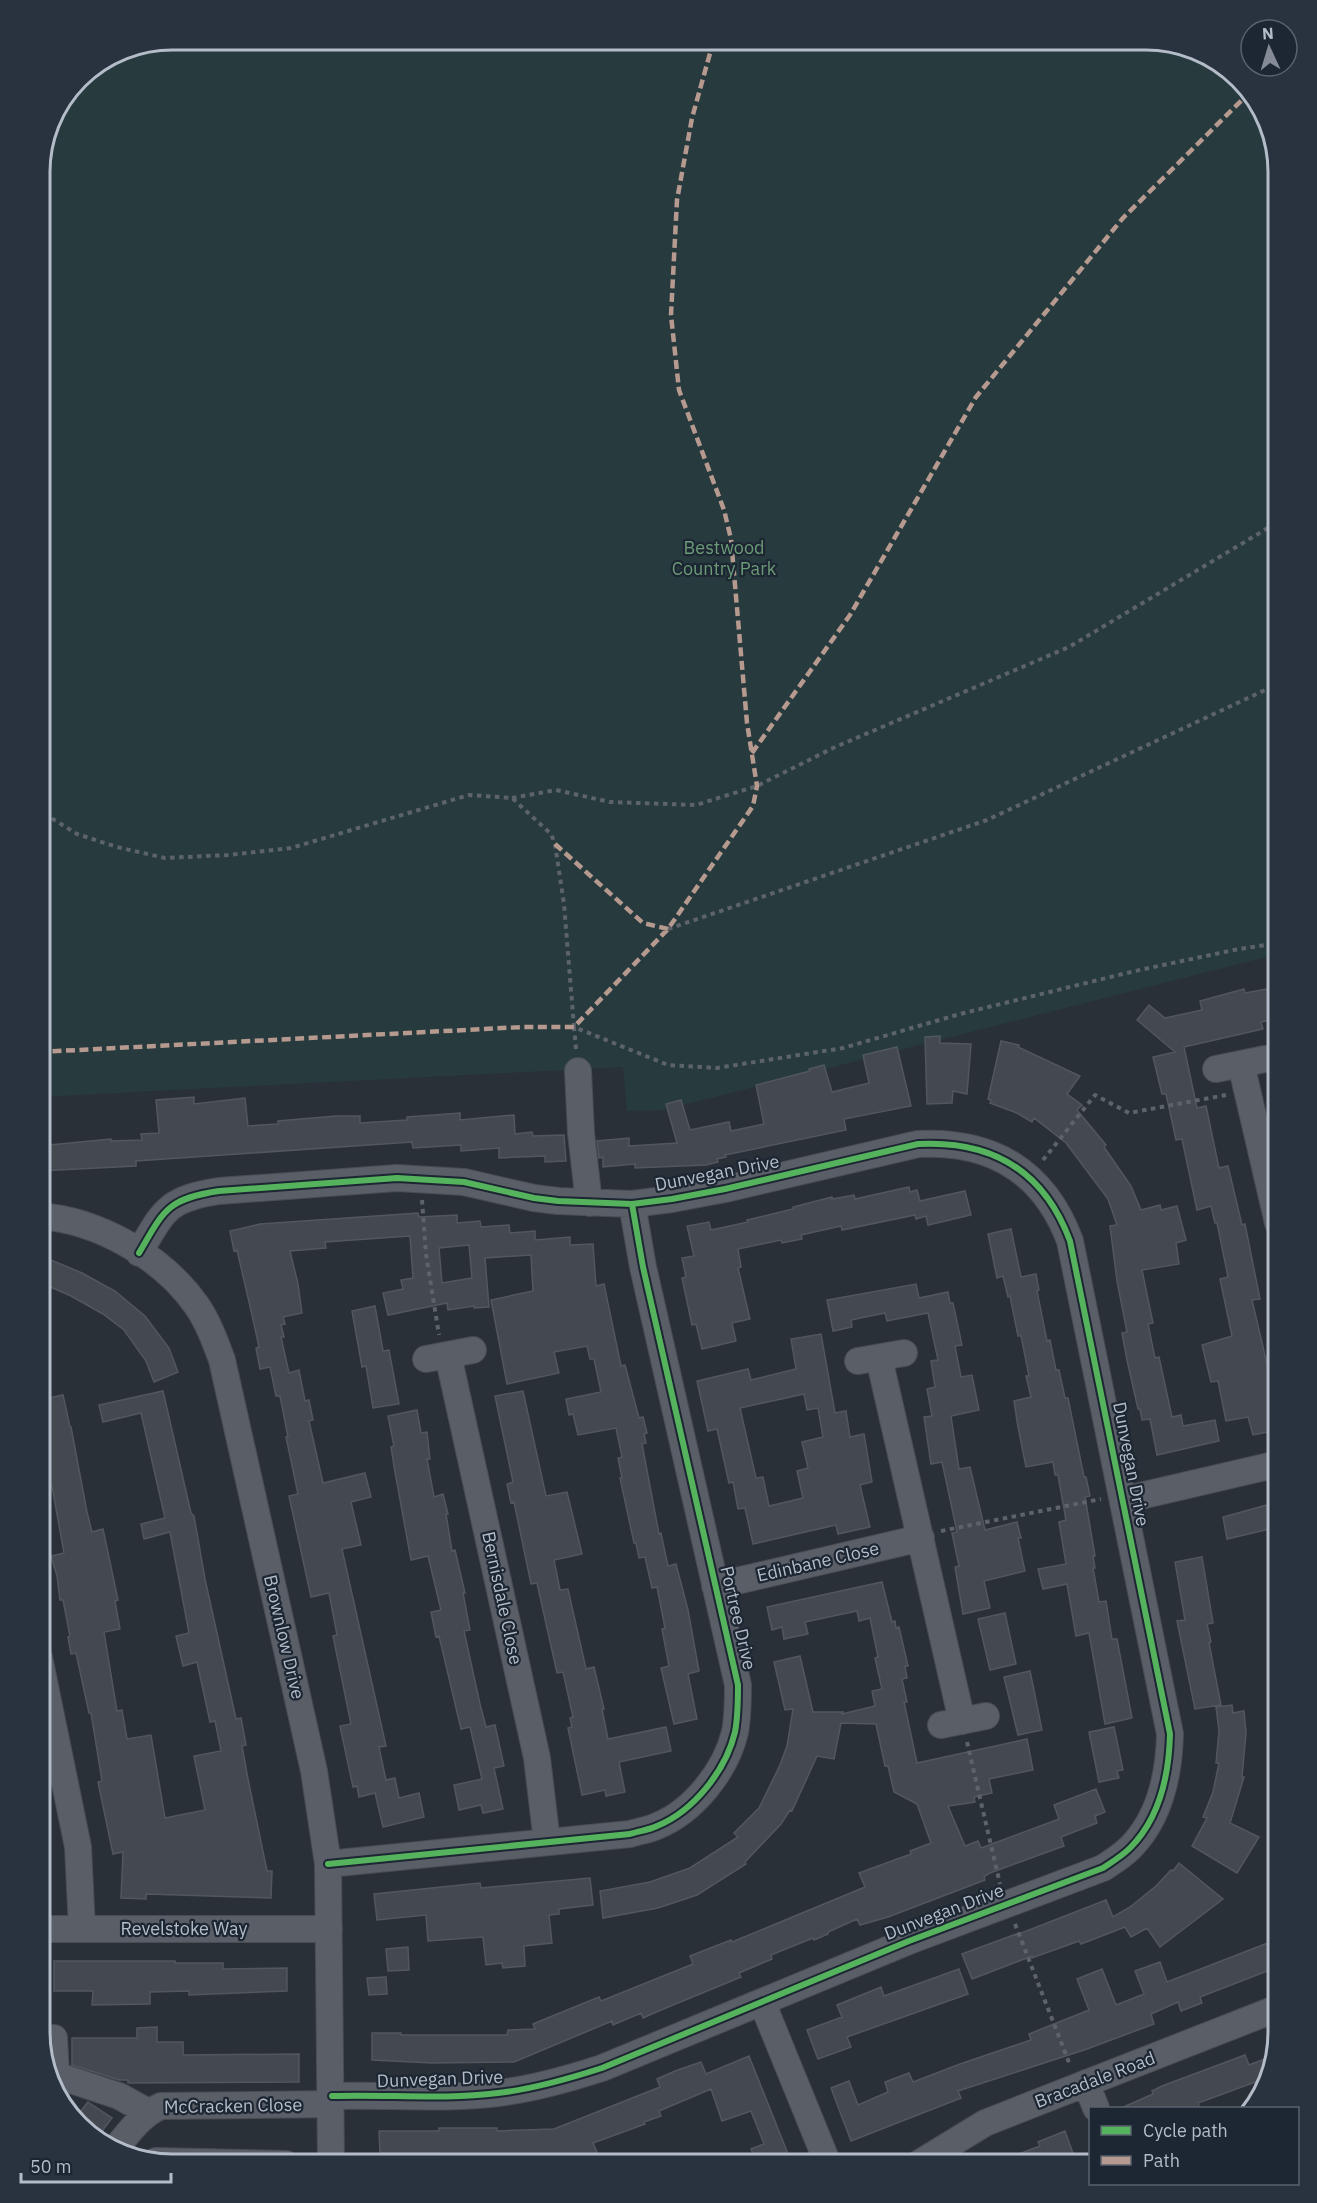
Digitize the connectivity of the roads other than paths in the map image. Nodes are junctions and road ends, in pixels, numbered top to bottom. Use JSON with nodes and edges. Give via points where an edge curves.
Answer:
{"nodes":[{"id":1,"x":1216,"y":1069,"type":"dead end"},
{"id":2,"x":578,"y":1071,"type":"road end"},
{"id":3,"x":1268,"y":1180,"type":"edge"},
{"id":4,"x":589,"y":1203,"type":"junction"},
{"id":5,"x":632,"y":1204,"type":"junction"},
{"id":6,"x":50,"y":1217,"type":"edge"},
{"id":7,"x":139,"y":1253,"type":"junction"},
{"id":8,"x":449,"y":1354,"type":"road end"},
{"id":9,"x":880,"y":1357,"type":"dead end"},
{"id":10,"x":1268,"y":1466,"type":"edge"},
{"id":11,"x":1123,"y":1500,"type":"junction"},
{"id":12,"x":921,"y":1538,"type":"junction"},
{"id":13,"x":715,"y":1586,"type":"junction"},
{"id":14,"x":50,"y":1711,"type":"edge"},
{"id":15,"x":963,"y":1720,"type":"road end"},
{"id":16,"x":547,"y":1842,"type":"junction"},
{"id":17,"x":328,"y":1864,"type":"junction"},
{"id":18,"x":50,"y":1929,"type":"edge"},
{"id":19,"x":82,"y":1929,"type":"junction"},
{"id":20,"x":329,"y":1929,"type":"junction"},
{"id":21,"x":762,"y":2002,"type":"junction"},
{"id":22,"x":1268,"y":2012,"type":"edge"},
{"id":23,"x":54,"y":2038,"type":"dead end"},
{"id":24,"x":56,"y":2070,"type":"edge"},
{"id":25,"x":58,"y":2076,"type":"edge"},
{"id":26,"x":1086,"y":2083,"type":"junction"},
{"id":27,"x":332,"y":2100,"type":"junction"},
{"id":28,"x":1095,"y":2107,"type":"edge"},
{"id":29,"x":148,"y":2112,"type":"junction"},
{"id":30,"x":120,"y":2142,"type":"edge"},
{"id":31,"x":331,"y":2153,"type":"edge"},
{"id":32,"x":824,"y":2154,"type":"edge"},
{"id":33,"x":935,"y":2154,"type":"edge"}],
"edges":[{"from":1,"to":3,"type":"street","via":[[1253,1061],[1247,1091]]},
{"from":2,"to":4,"type":"street"},
{"from":4,"to":5,"type":"street","name":"Dunvegan Drive"},
{"from":4,"to":7,"type":"street","name":"Dunvegan Drive","via":[[534,1198],[464,1182],[420,1178],[203,1194],[173,1204],[162,1213]]},
{"from":5,"to":11,"type":"street","name":"Dunvegan Drive","via":[[724,1189],[918,1144],[971,1148],[1012,1164],[1044,1191],[1070,1241]]},
{"from":5,"to":13,"type":"street","name":"Portree Drive"},
{"from":6,"to":7,"type":"street","name":"Brownlow Drive","via":[[81,1224]]},
{"from":7,"to":17,"type":"street","name":"Brownlow Drive","via":[[159,1266],[196,1305],[211,1329],[222,1360],[314,1771]]},
{"from":8,"to":16,"type":"street","name":"Bernisdale Close","via":[[537,1758]]},
{"from":9,"to":12,"type":"street"},
{"from":10,"to":11,"type":"street"},
{"from":11,"to":21,"type":"street","name":"Dunvegan Drive","via":[[1170,1734],[1170,1756],[1160,1798],[1130,1849],[1103,1868],[909,1941]]},
{"from":12,"to":13,"type":"street","name":"Edinbane Close"},
{"from":12,"to":15,"type":"street"},
{"from":13,"to":16,"type":"street","name":"Portree Drive","via":[[738,1685],[738,1711],[729,1749],[715,1775],[686,1808],[657,1826],[630,1834]]},
{"from":14,"to":19,"type":"street","via":[[78,1847]]},
{"from":16,"to":17,"type":"street","name":"Portree Drive"},
{"from":17,"to":20,"type":"street","name":"Brownlow Drive"},
{"from":18,"to":19,"type":"street","name":"Revelstoke Way"},
{"from":19,"to":20,"type":"street","name":"Revelstoke Way"},
{"from":20,"to":27,"type":"street","name":"Brownlow Drive"},
{"from":21,"to":27,"type":"street","name":"Dunvegan Drive","via":[[602,2068],[531,2088],[465,2096]]},
{"from":21,"to":32,"type":"street"},
{"from":22,"to":26,"type":"street","name":"Bracadale Road"},
{"from":23,"to":24,"type":"street"},
{"from":25,"to":29,"type":"street","via":[[119,2096]]},
{"from":26,"to":28,"type":"street"},
{"from":26,"to":33,"type":"street","name":"Bracadale Road","via":[[985,2123]]},
{"from":27,"to":29,"type":"street","name":"McCracken Close","via":[[161,2106]]},
{"from":27,"to":31,"type":"street","name":"Brownlow Drive"},
{"from":29,"to":30,"type":"street","name":"McCracken Close"}]}
